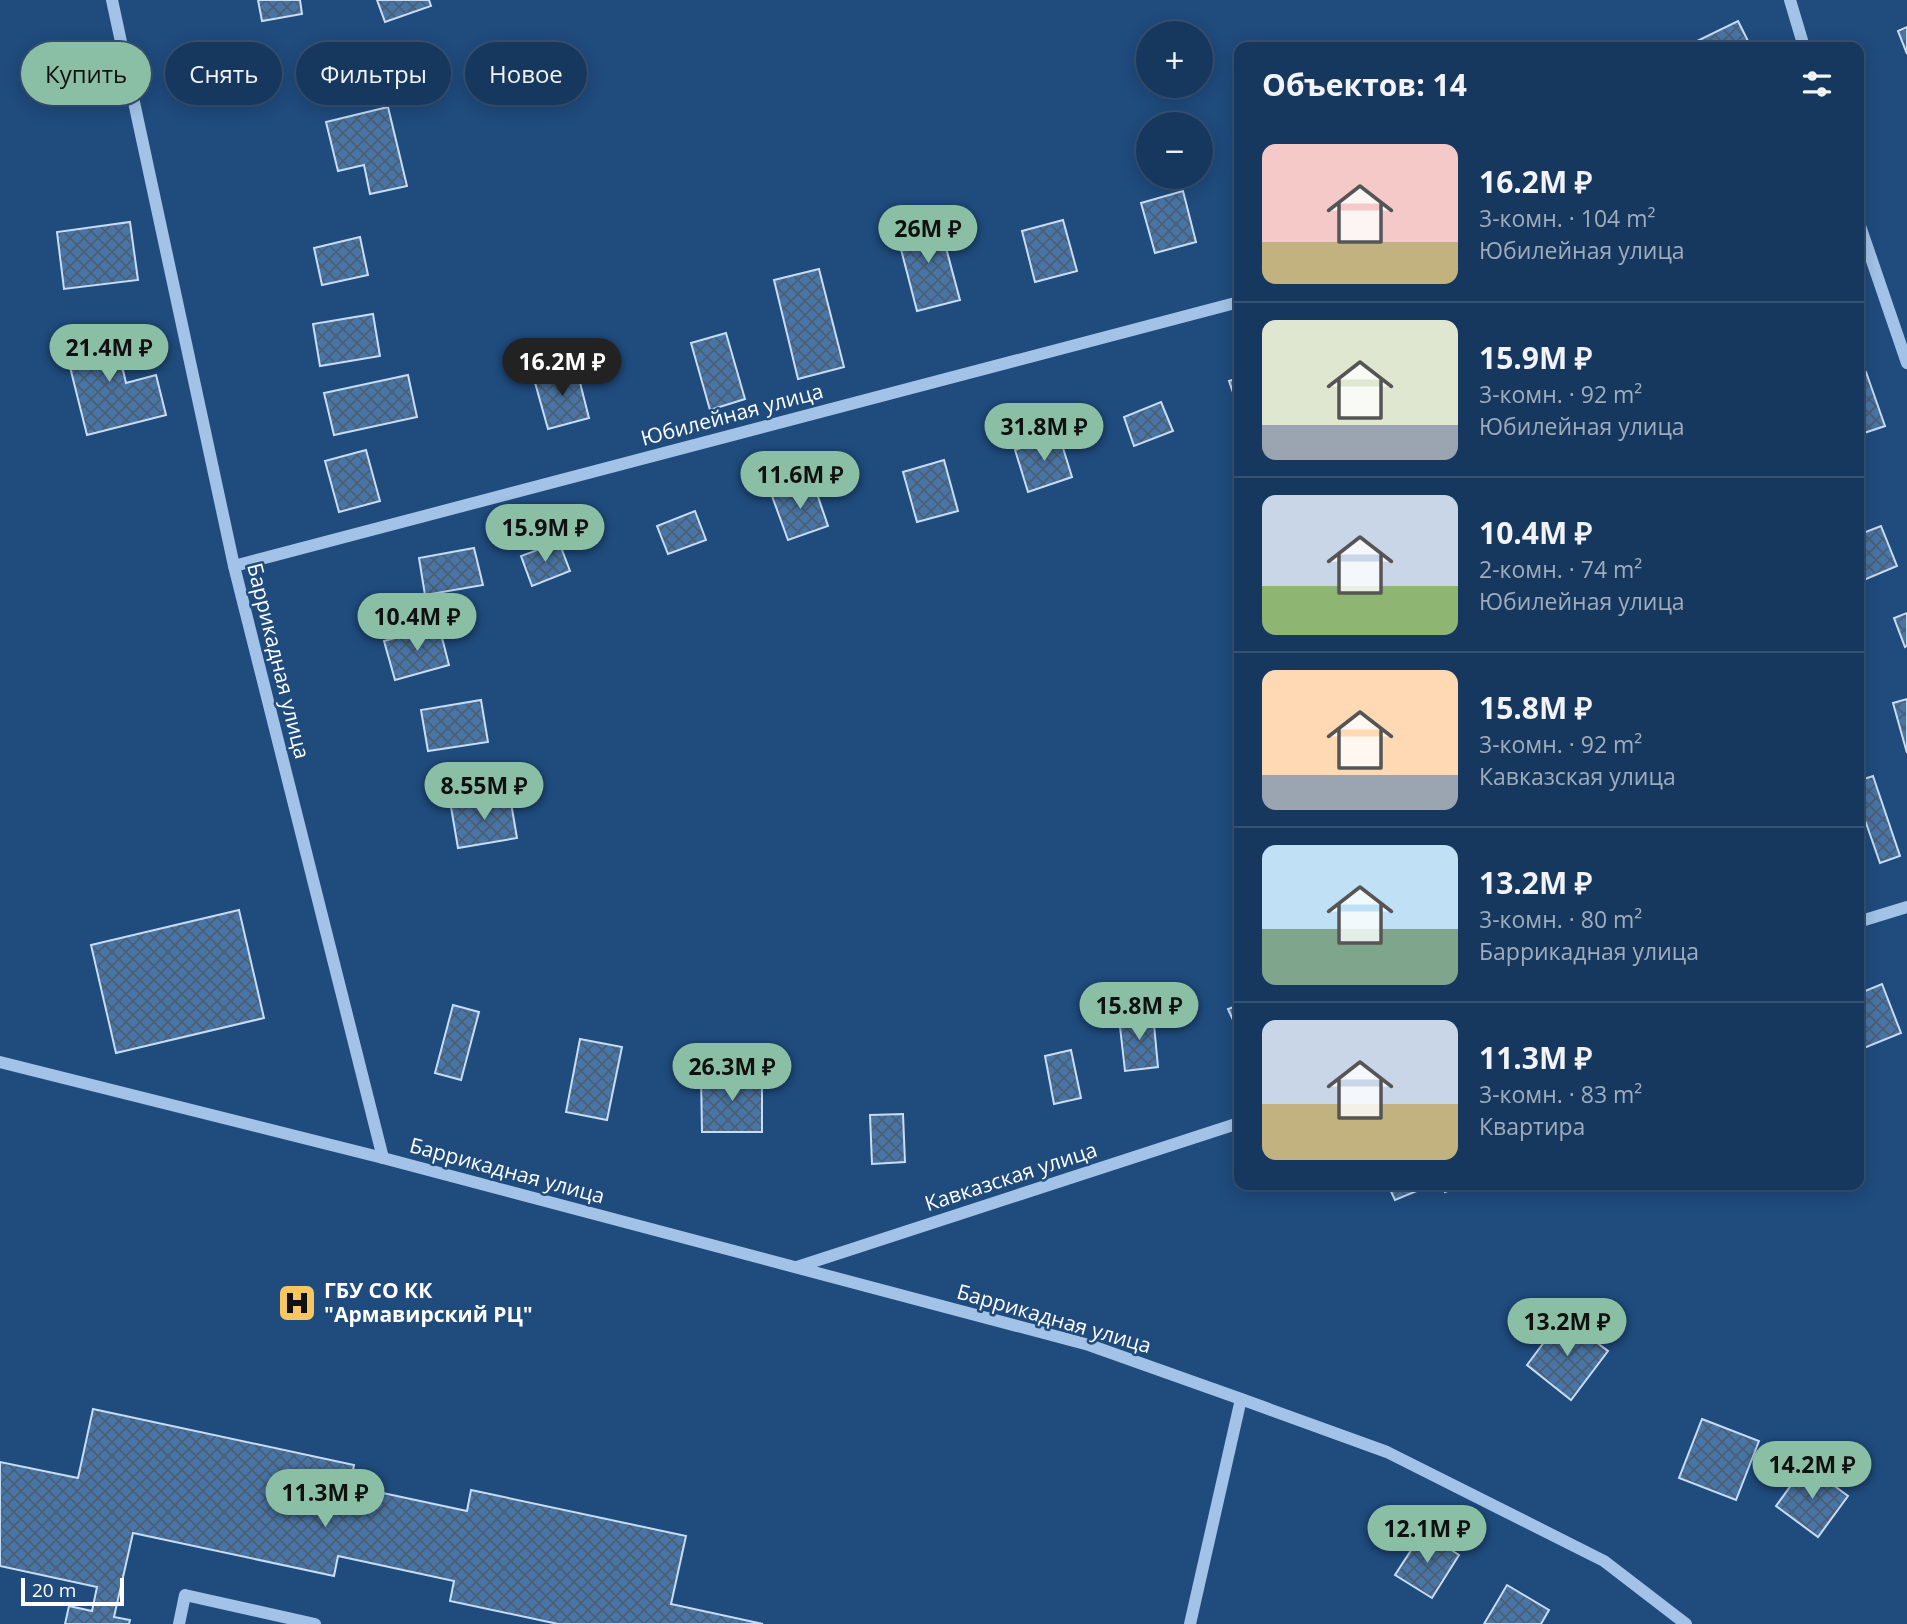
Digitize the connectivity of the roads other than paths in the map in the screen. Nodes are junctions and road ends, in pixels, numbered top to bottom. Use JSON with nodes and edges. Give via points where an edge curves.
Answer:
{"nodes":[{"id":1,"x":112,"y":0,"type":"edge"},
{"id":2,"x":1790,"y":0,"type":"edge"},
{"id":3,"x":1803,"y":42,"type":"edge"},
{"id":4,"x":1864,"y":238,"type":"edge"},
{"id":5,"x":1234,"y":303,"type":"edge"},
{"id":6,"x":1907,"y":363,"type":"edge"},
{"id":7,"x":234,"y":566,"type":"junction"},
{"id":8,"x":1907,"y":906,"type":"edge"},
{"id":9,"x":1864,"y":920,"type":"edge"},
{"id":10,"x":0,"y":1062,"type":"edge"},
{"id":11,"x":1234,"y":1125,"type":"edge"},
{"id":12,"x":383,"y":1158,"type":"junction"},
{"id":13,"x":796,"y":1267,"type":"junction"},
{"id":14,"x":1241,"y":1399,"type":"junction"},
{"id":15,"x":179,"y":1624,"type":"edge"},
{"id":16,"x":315,"y":1624,"type":"edge"},
{"id":17,"x":1190,"y":1624,"type":"edge"},
{"id":18,"x":1686,"y":1624,"type":"edge"}],
"edges":[{"from":1,"to":7,"type":"street","name":"Баррикадная улица"},
{"from":2,"to":3,"type":"street"},
{"from":4,"to":6,"type":"street"},
{"from":5,"to":7,"type":"street","name":"Юбилейная улица"},
{"from":7,"to":12,"type":"street","name":"Баррикадная улица"},
{"from":8,"to":9,"type":"street"},
{"from":10,"to":12,"type":"street"},
{"from":11,"to":13,"type":"street","name":"Кавказская улица"},
{"from":12,"to":13,"type":"street","name":"Баррикадная улица"},
{"from":13,"to":14,"type":"street","name":"Баррикадная улица","via":[[1089,1345]]},
{"from":14,"to":17,"type":"street"},
{"from":14,"to":18,"type":"street","name":"Баррикадная улица","via":[[1387,1452],[1604,1561]]},
{"from":15,"to":16,"type":"street","via":[[185,1595]]}]}
